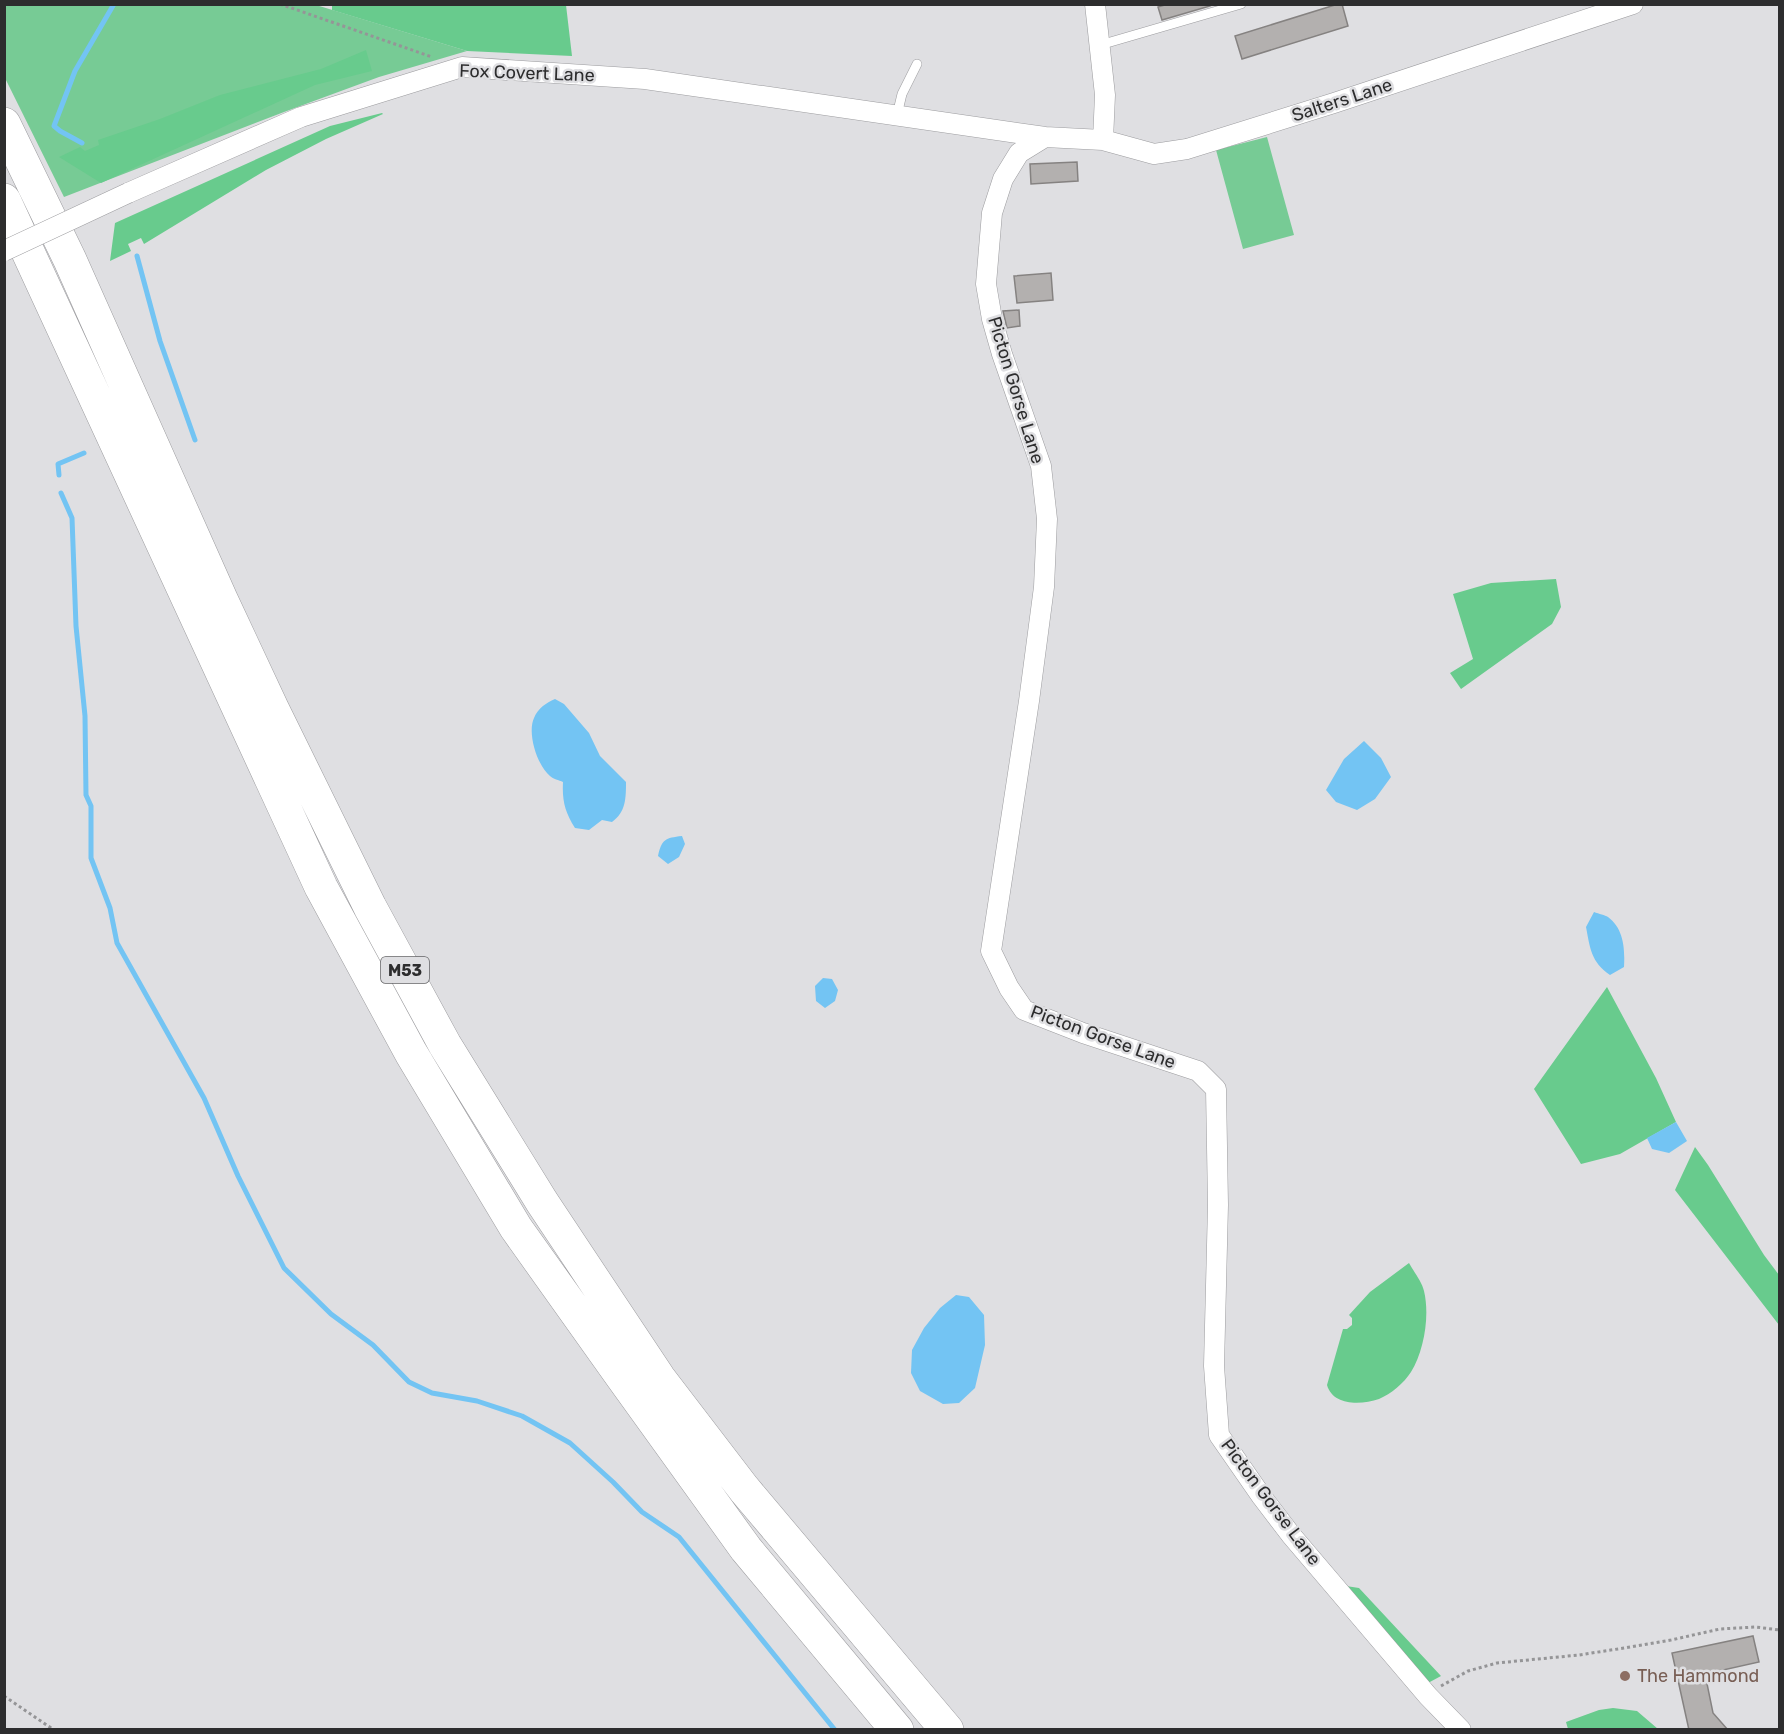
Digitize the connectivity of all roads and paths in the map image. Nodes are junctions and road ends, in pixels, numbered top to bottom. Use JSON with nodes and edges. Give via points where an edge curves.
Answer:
{"nodes":[{"id":1,"x":280,"y":4,"type":"edge"},
{"id":2,"x":1095,"y":4,"type":"edge"},
{"id":3,"x":1241,"y":4,"type":"edge"},
{"id":4,"x":1633,"y":4,"type":"edge"},
{"id":5,"x":1100,"y":45,"type":"junction"},
{"id":6,"x":916,"y":64,"type":"dead end"},
{"id":7,"x":462,"y":67,"type":"junction"},
{"id":8,"x":897,"y":115,"type":"junction"},
{"id":9,"x":4,"y":124,"type":"edge"},
{"id":10,"x":1045,"y":137,"type":"junction"},
{"id":11,"x":1103,"y":140,"type":"junction"},
{"id":12,"x":4,"y":200,"type":"edge"},
{"id":13,"x":4,"y":251,"type":"edge"},
{"id":14,"x":1779,"y":1630,"type":"edge"},
{"id":15,"x":4,"y":1696,"type":"edge"},
{"id":16,"x":1428,"y":1696,"type":"junction"},
{"id":17,"x":54,"y":1730,"type":"edge"},
{"id":18,"x":897,"y":1730,"type":"edge"},
{"id":19,"x":947,"y":1730,"type":"edge"},
{"id":20,"x":1461,"y":1730,"type":"edge"}],
"edges":[{"from":1,"to":7,"type":"path"},
{"from":2,"to":5,"type":"street"},
{"from":3,"to":5,"type":"lane"},
{"from":4,"to":11,"type":"street","name":"Salters Lane","via":[[1187,149],[1154,154]]},
{"from":5,"to":11,"type":"street","via":[[1105,95]]},
{"from":6,"to":8,"type":"lane"},
{"from":7,"to":8,"type":"street","name":"Fox Covert Lane","via":[[645,79]]},
{"from":7,"to":13,"type":"street","name":"Fox Covert Lane","bridge":true,"via":[[301,117]]},
{"from":8,"to":10,"type":"street","name":"Fox Covert Lane"},
{"from":9,"to":19,"type":"highway","number":"M53","via":[[70,260],[272,708],[369,908],[445,1045],[542,1202],[659,1378],[744,1489]]},
{"from":10,"to":11,"type":"street","name":"Salters Lane"},
{"from":10,"to":16,"type":"street","name":"Picton Gorse Lane","via":[[1019,153],[1003,179],[992,213],[986,284],[1002,354],[1041,466],[1047,519],[1044,587],[991,951],[1024,1010],[1198,1071],[1216,1089],[1214,1366],[1220,1435],[1292,1535]]},
{"from":12,"to":18,"type":"highway","number":"M53","via":[[321,887],[411,1053],[516,1228],[628,1387],[746,1549]]},
{"from":14,"to":16,"type":"path","via":[[1720,1629],[1624,1648],[1497,1663],[1468,1671]]},
{"from":15,"to":17,"type":"path"},
{"from":16,"to":20,"type":"street","name":"Picton Gorse Lane"}]}
